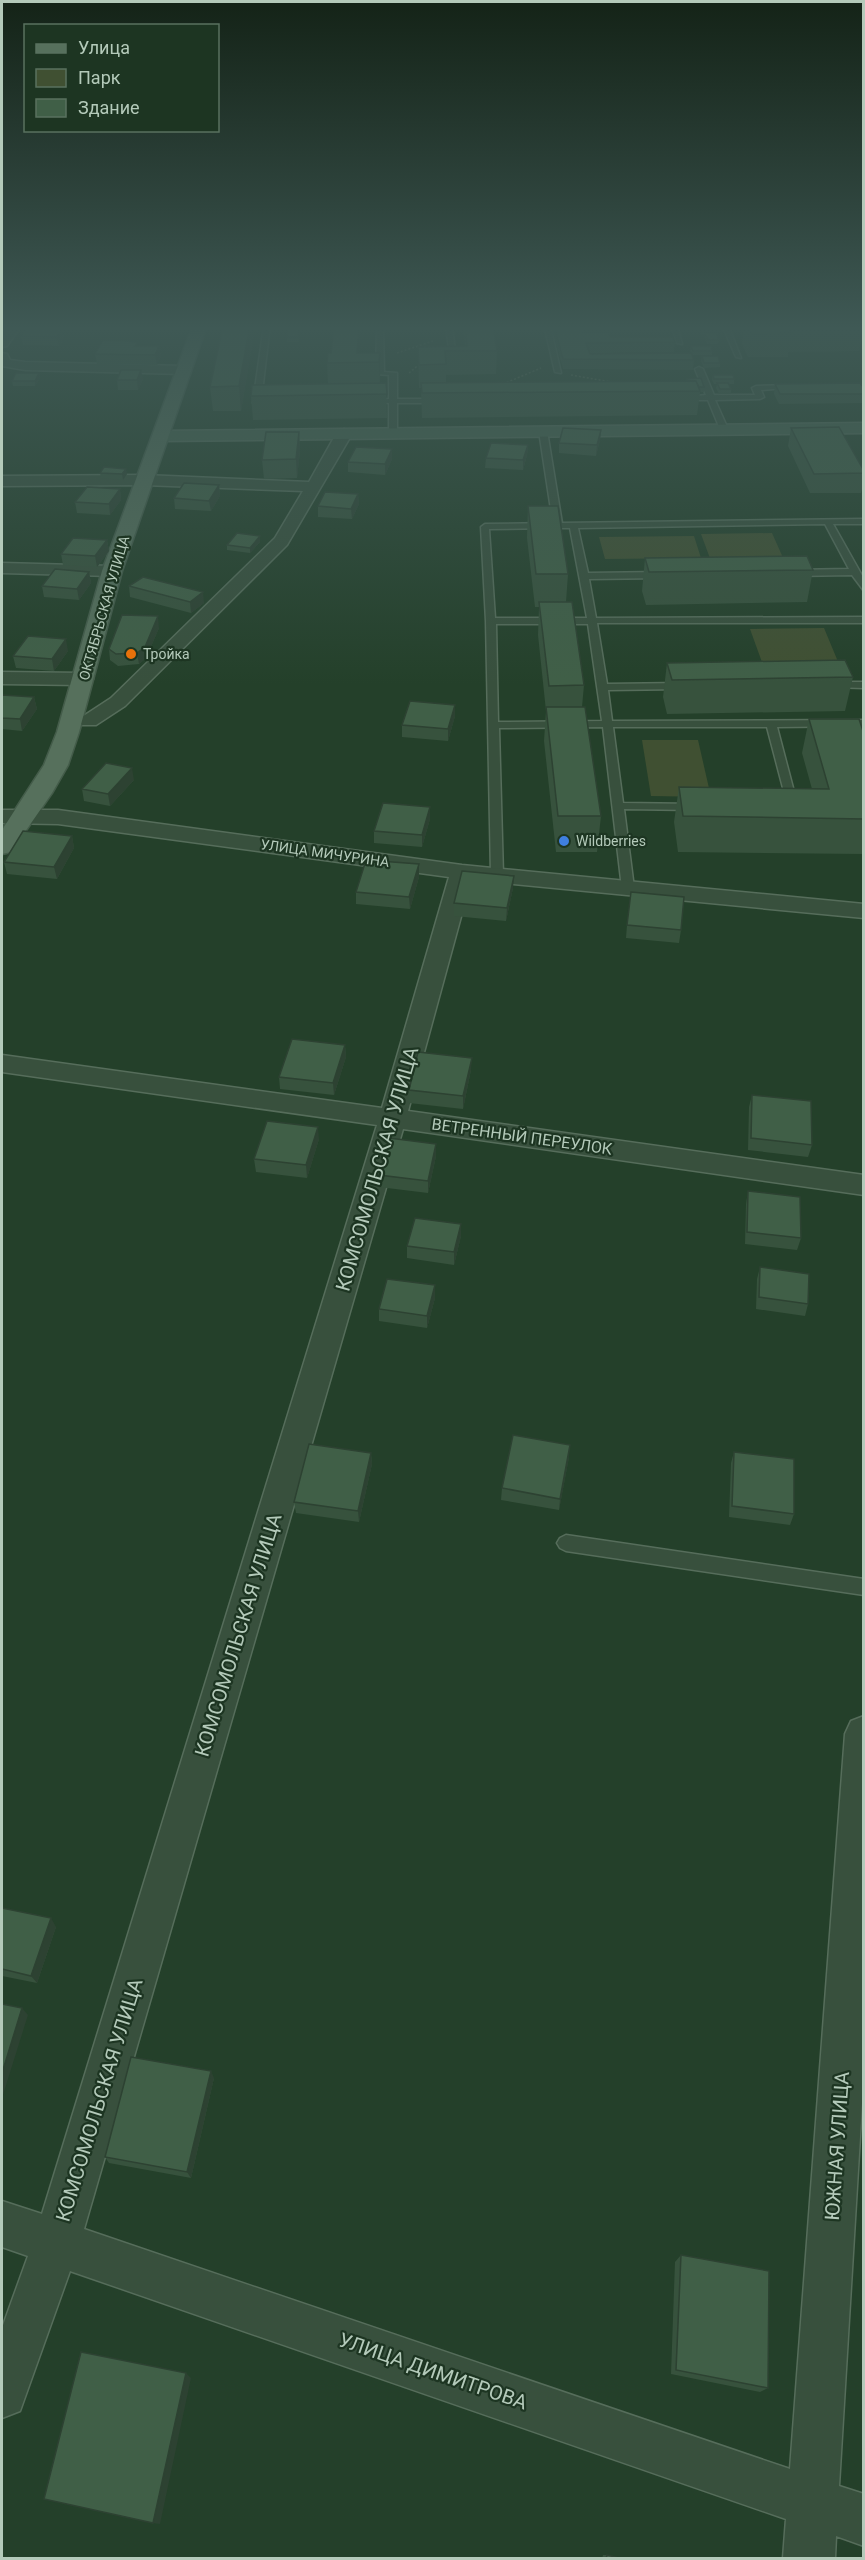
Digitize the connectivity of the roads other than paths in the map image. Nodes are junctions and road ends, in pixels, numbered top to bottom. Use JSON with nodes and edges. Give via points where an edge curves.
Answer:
{"nodes":[{"id":1,"x":158,"y":444,"type":"edge"},
{"id":2,"x":338,"y":444,"type":"edge"},
{"id":3,"x":545,"y":444,"type":"edge"},
{"id":4,"x":2,"y":480,"type":"edge"},
{"id":5,"x":144,"y":480,"type":"junction"},
{"id":6,"x":314,"y":487,"type":"junction"},
{"id":7,"x":864,"y":521,"type":"edge"},
{"id":8,"x":828,"y":522,"type":"junction"},
{"id":9,"x":574,"y":526,"type":"junction"},
{"id":10,"x":558,"y":527,"type":"junction"},
{"id":11,"x":2,"y":568,"type":"edge"},
{"id":12,"x":112,"y":571,"type":"junction"},
{"id":13,"x":855,"y":572,"type":"junction"},
{"id":14,"x":784,"y":573,"type":"edge"},
{"id":15,"x":679,"y":575,"type":"edge"},
{"id":16,"x":585,"y":576,"type":"junction"},
{"id":17,"x":864,"y":588,"type":"edge"},
{"id":18,"x":864,"y":620,"type":"edge"},
{"id":19,"x":491,"y":621,"type":"junction"},
{"id":20,"x":592,"y":621,"type":"junction"},
{"id":21,"x":2,"y":678,"type":"edge"},
{"id":22,"x":83,"y":679,"type":"junction"},
{"id":23,"x":816,"y":685,"type":"edge"},
{"id":24,"x":864,"y":685,"type":"edge"},
{"id":25,"x":697,"y":686,"type":"edge"},
{"id":26,"x":602,"y":687,"type":"junction"},
{"id":27,"x":89,"y":721,"type":"dead end"},
{"id":28,"x":864,"y":723,"type":"edge"},
{"id":29,"x":771,"y":724,"type":"junction"},
{"id":30,"x":494,"y":725,"type":"junction"},
{"id":31,"x":608,"y":725,"type":"junction"},
{"id":32,"x":618,"y":806,"type":"junction"},
{"id":33,"x":712,"y":807,"type":"edge"},
{"id":34,"x":782,"y":808,"type":"edge"},
{"id":35,"x":12,"y":817,"type":"edge"},
{"id":36,"x":2,"y":847,"type":"edge"},
{"id":37,"x":462,"y":872,"type":"junction"},
{"id":38,"x":497,"y":876,"type":"junction"},
{"id":39,"x":628,"y":888,"type":"junction"},
{"id":40,"x":864,"y":911,"type":"edge"},
{"id":41,"x":2,"y":1063,"type":"edge"},
{"id":42,"x":393,"y":1118,"type":"junction"},
{"id":43,"x":864,"y":1185,"type":"edge"},
{"id":44,"x":566,"y":1543,"type":"dead end"},
{"id":45,"x":864,"y":1587,"type":"edge"},
{"id":46,"x":864,"y":1734,"type":"edge"},
{"id":47,"x":2,"y":2224,"type":"edge"},
{"id":48,"x":57,"y":2241,"type":"junction"},
{"id":49,"x":2,"y":2393,"type":"edge"},
{"id":50,"x":813,"y":2503,"type":"junction"},
{"id":51,"x":864,"y":2520,"type":"edge"},
{"id":52,"x":809,"y":2559,"type":"edge"}],
"edges":[{"from":1,"to":5,"type":"main road","name":"ОКТЯБРЬСКАЯ УЛИЦА"},
{"from":2,"to":6,"type":"street"},
{"from":3,"to":10,"type":"lane"},
{"from":4,"to":5,"type":"street"},
{"from":5,"to":6,"type":"street"},
{"from":5,"to":12,"type":"main road","name":"ОКТЯБРЬСКАЯ УЛИЦА"},
{"from":6,"to":27,"type":"street","via":[[281,541],[118,702]]},
{"from":7,"to":8,"type":"lane"},
{"from":8,"to":9,"type":"lane"},
{"from":8,"to":13,"type":"lane"},
{"from":9,"to":10,"type":"lane"},
{"from":9,"to":16,"type":"lane"},
{"from":10,"to":19,"type":"lane","via":[[485,527]]},
{"from":11,"to":12,"type":"street"},
{"from":12,"to":22,"type":"main road","name":"ОКТЯБРЬСКАЯ УЛИЦА"},
{"from":13,"to":14,"type":"lane"},
{"from":13,"to":17,"type":"lane"},
{"from":15,"to":16,"type":"lane"},
{"from":16,"to":20,"type":"lane"},
{"from":18,"to":20,"type":"lane"},
{"from":19,"to":20,"type":"lane"},
{"from":19,"to":30,"type":"lane"},
{"from":20,"to":26,"type":"lane"},
{"from":21,"to":22,"type":"street"},
{"from":22,"to":35,"type":"main road","name":"ОКТЯБРЬСКАЯ УЛИЦА","via":[[56,765]]},
{"from":23,"to":24,"type":"lane"},
{"from":25,"to":26,"type":"lane"},
{"from":26,"to":31,"type":"lane"},
{"from":28,"to":29,"type":"lane"},
{"from":29,"to":31,"type":"lane"},
{"from":29,"to":34,"type":"lane","via":[[794,808]]},
{"from":30,"to":31,"type":"lane"},
{"from":30,"to":38,"type":"lane"},
{"from":31,"to":32,"type":"lane"},
{"from":32,"to":33,"type":"lane"},
{"from":32,"to":39,"type":"lane"},
{"from":35,"to":36,"type":"main road","name":"ОКТЯБРЬСКАЯ УЛИЦА"},
{"from":35,"to":37,"type":"street","name":"УЛИЦА МИЧУРИНА","via":[[58,817]]},
{"from":37,"to":38,"type":"street","name":"УЛИЦА МИЧУРИНА"},
{"from":37,"to":42,"type":"street","name":"КОМСОМОЛЬСКАЯ УЛИЦА"},
{"from":38,"to":39,"type":"street","name":"УЛИЦА МИЧУРИНА"},
{"from":39,"to":40,"type":"street","name":"УЛИЦА МИЧУРИНА"},
{"from":41,"to":42,"type":"street","name":"ВЕТРЕННЫЙ ПЕРЕУЛОК"},
{"from":42,"to":43,"type":"street","name":"ВЕТРЕННЫЙ ПЕРЕУЛОК"},
{"from":42,"to":48,"type":"street","name":"КОМСОМОЛЬСКАЯ УЛИЦА"},
{"from":44,"to":45,"type":"lane"},
{"from":46,"to":50,"type":"street","name":"ЮЖНАЯ УЛИЦА"},
{"from":47,"to":48,"type":"street","name":"УЛИЦА ДИМИТРОВА"},
{"from":48,"to":49,"type":"street","name":"КОМСОМОЛЬСКАЯ УЛИЦА"},
{"from":48,"to":50,"type":"street","name":"УЛИЦА ДИМИТРОВА"},
{"from":50,"to":51,"type":"street","name":"УЛИЦА ДИМИТРОВА"},
{"from":50,"to":52,"type":"street","name":"ЮЖНАЯ УЛИЦА"}]}
